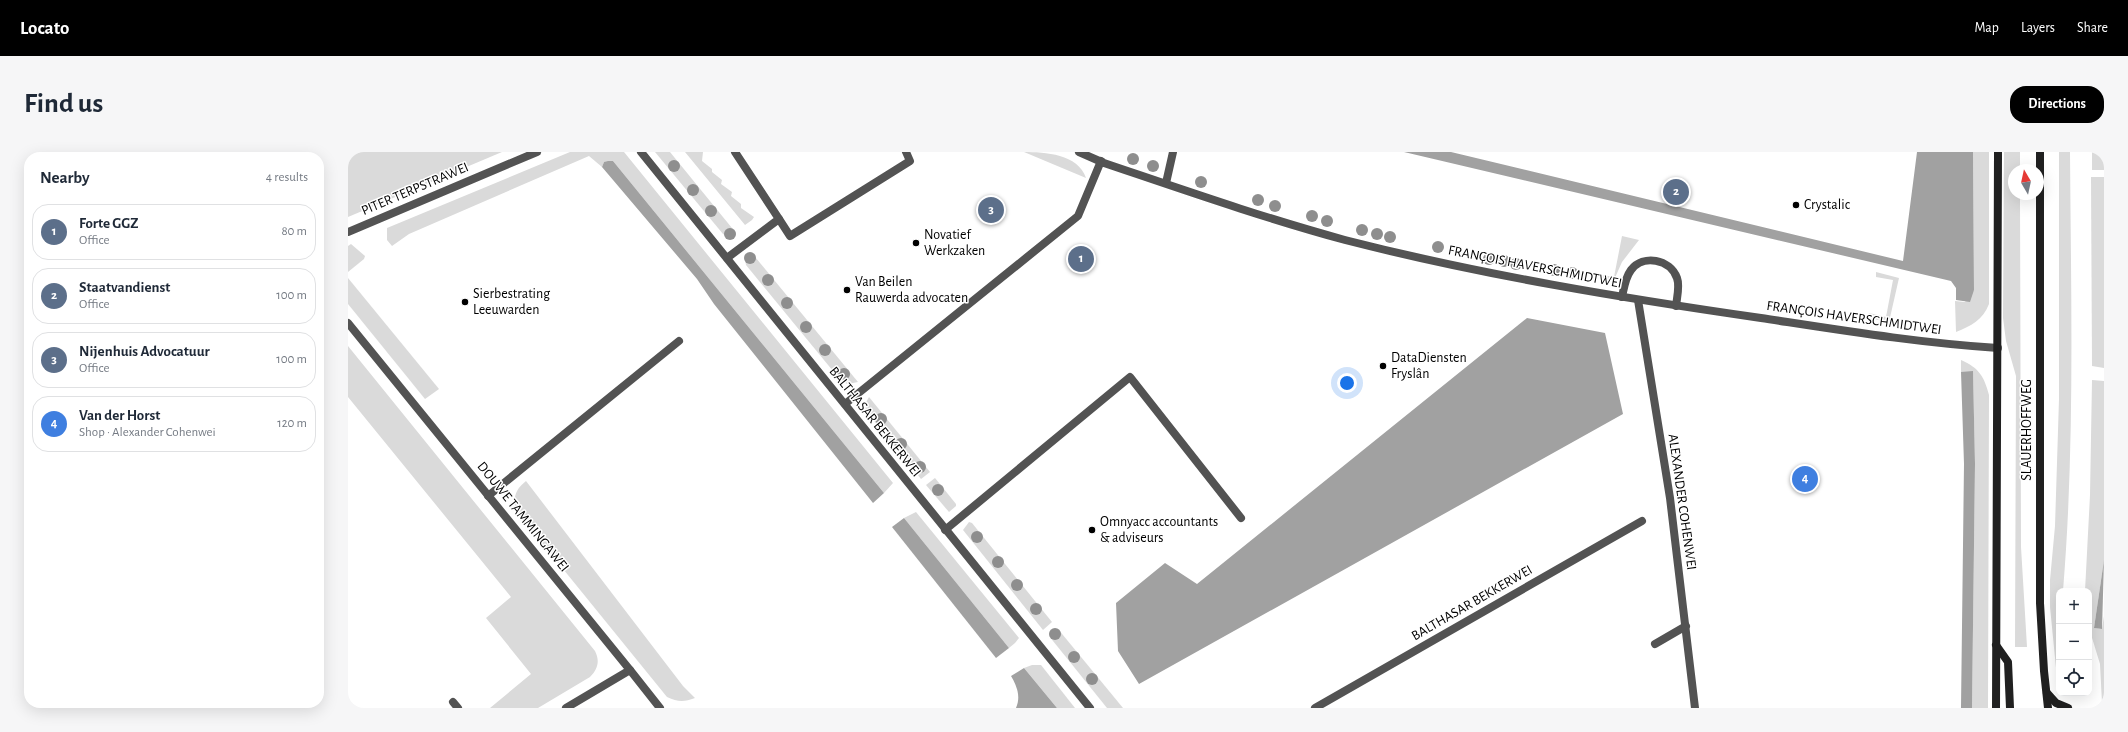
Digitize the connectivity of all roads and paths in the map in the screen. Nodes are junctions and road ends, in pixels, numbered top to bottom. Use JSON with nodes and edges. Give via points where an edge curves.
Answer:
{"nodes":[{"id":1,"x":537,"y":152,"type":"edge"},
{"id":2,"x":641,"y":152,"type":"edge"},
{"id":3,"x":735,"y":152,"type":"edge"},
{"id":4,"x":906,"y":152,"type":"edge"},
{"id":5,"x":1079,"y":152,"type":"edge"},
{"id":6,"x":1173,"y":152,"type":"edge"},
{"id":7,"x":1998,"y":152,"type":"edge"},
{"id":8,"x":2040,"y":152,"type":"edge"},
{"id":9,"x":1101,"y":161,"type":"junction"},
{"id":10,"x":1166,"y":183,"type":"junction"},
{"id":11,"x":779,"y":219,"type":"junction"},
{"id":12,"x":348,"y":232,"type":"edge"},
{"id":13,"x":727,"y":258,"type":"junction"},
{"id":14,"x":1622,"y":297,"type":"junction"},
{"id":15,"x":1638,"y":300,"type":"junction"},
{"id":16,"x":1676,"y":306,"type":"junction"},
{"id":17,"x":348,"y":323,"type":"edge"},
{"id":18,"x":679,"y":341,"type":"dead end"},
{"id":19,"x":1998,"y":348,"type":"junction"},
{"id":20,"x":845,"y":404,"type":"junction"},
{"id":21,"x":488,"y":496,"type":"junction"},
{"id":22,"x":1241,"y":518,"type":"dead end"},
{"id":23,"x":1642,"y":521,"type":"dead end"},
{"id":24,"x":945,"y":530,"type":"junction"},
{"id":25,"x":1686,"y":626,"type":"junction"},
{"id":26,"x":1655,"y":644,"type":"dead end"},
{"id":27,"x":1996,"y":645,"type":"junction"},
{"id":28,"x":630,"y":670,"type":"junction"},
{"id":29,"x":2047,"y":693,"type":"junction"},
{"id":30,"x":566,"y":708,"type":"edge"},
{"id":31,"x":660,"y":708,"type":"edge"},
{"id":32,"x":1090,"y":708,"type":"edge"},
{"id":33,"x":1316,"y":708,"type":"edge"},
{"id":34,"x":1695,"y":708,"type":"edge"},
{"id":35,"x":1996,"y":708,"type":"edge"},
{"id":36,"x":2010,"y":708,"type":"edge"},
{"id":37,"x":2048,"y":708,"type":"edge"},
{"id":38,"x":2068,"y":708,"type":"edge"}],
"edges":[{"from":1,"to":12,"type":"street","name":"PITER TERPSTRAWEI"},
{"from":2,"to":13,"type":"street","name":"BALTHASAR BEKKERWEI"},
{"from":3,"to":11,"type":"street"},
{"from":4,"to":11,"type":"street","via":[[910,161],[790,236]]},
{"from":5,"to":9,"type":"street","name":"FRANÇOIS HAVERSCHMIDTWEI"},
{"from":6,"to":10,"type":"street"},
{"from":7,"to":19,"type":"main road","name":"SLAUERHOFFWEG"},
{"from":8,"to":29,"type":"main road","name":"SLAUERHOFFWEG","via":[[2040,603]]},
{"from":9,"to":10,"type":"street","name":"FRANÇOIS HAVERSCHMIDTWEI"},
{"from":9,"to":20,"type":"street","via":[[1078,216]]},
{"from":10,"to":14,"type":"street","name":"FRANÇOIS HAVERSCHMIDTWEI","via":[[1346,240]]},
{"from":11,"to":13,"type":"street"},
{"from":13,"to":20,"type":"street","name":"BALTHASAR BEKKERWEI"},
{"from":14,"to":15,"type":"street","name":"FRANÇOIS HAVERSCHMIDTWEI"},
{"from":14,"to":16,"type":"street","via":[[1626,277],[1631,269],[1639,263],[1657,261],[1666,264],[1677,278]]},
{"from":15,"to":16,"type":"street","name":"FRANÇOIS HAVERSCHMIDTWEI"},
{"from":15,"to":25,"type":"street","name":"ALEXANDER COHENWEI","via":[[1670,498]]},
{"from":16,"to":19,"type":"street","name":"FRANÇOIS HAVERSCHMIDTWEI","via":[[1940,344]]},
{"from":17,"to":21,"type":"street","name":"DOUWE TAMMINGAWEI"},
{"from":18,"to":21,"type":"street"},
{"from":19,"to":27,"type":"main road","name":"SLAUERHOFFWEG"},
{"from":20,"to":24,"type":"street","name":"BALTHASAR BEKKERWEI"},
{"from":21,"to":28,"type":"street","name":"DOUWE TAMMINGAWEI"},
{"from":22,"to":24,"type":"street","via":[[1130,377]]},
{"from":23,"to":33,"type":"street","name":"BALTHASAR BEKKERWEI"},
{"from":24,"to":32,"type":"street","name":"BALTHASAR BEKKERWEI"},
{"from":25,"to":26,"type":"street"},
{"from":25,"to":34,"type":"street","name":"ALEXANDER COHENWEI"},
{"from":27,"to":35,"type":"main road","name":"SLAUERHOFFWEG"},
{"from":27,"to":36,"type":"main road","via":[[2008,662]]},
{"from":28,"to":30,"type":"street"},
{"from":28,"to":31,"type":"street","name":"DOUWE TAMMINGAWEI"},
{"from":29,"to":37,"type":"main road","name":"SLAUERHOFFWEG"},
{"from":29,"to":38,"type":"main road","via":[[2056,703]]}]}
